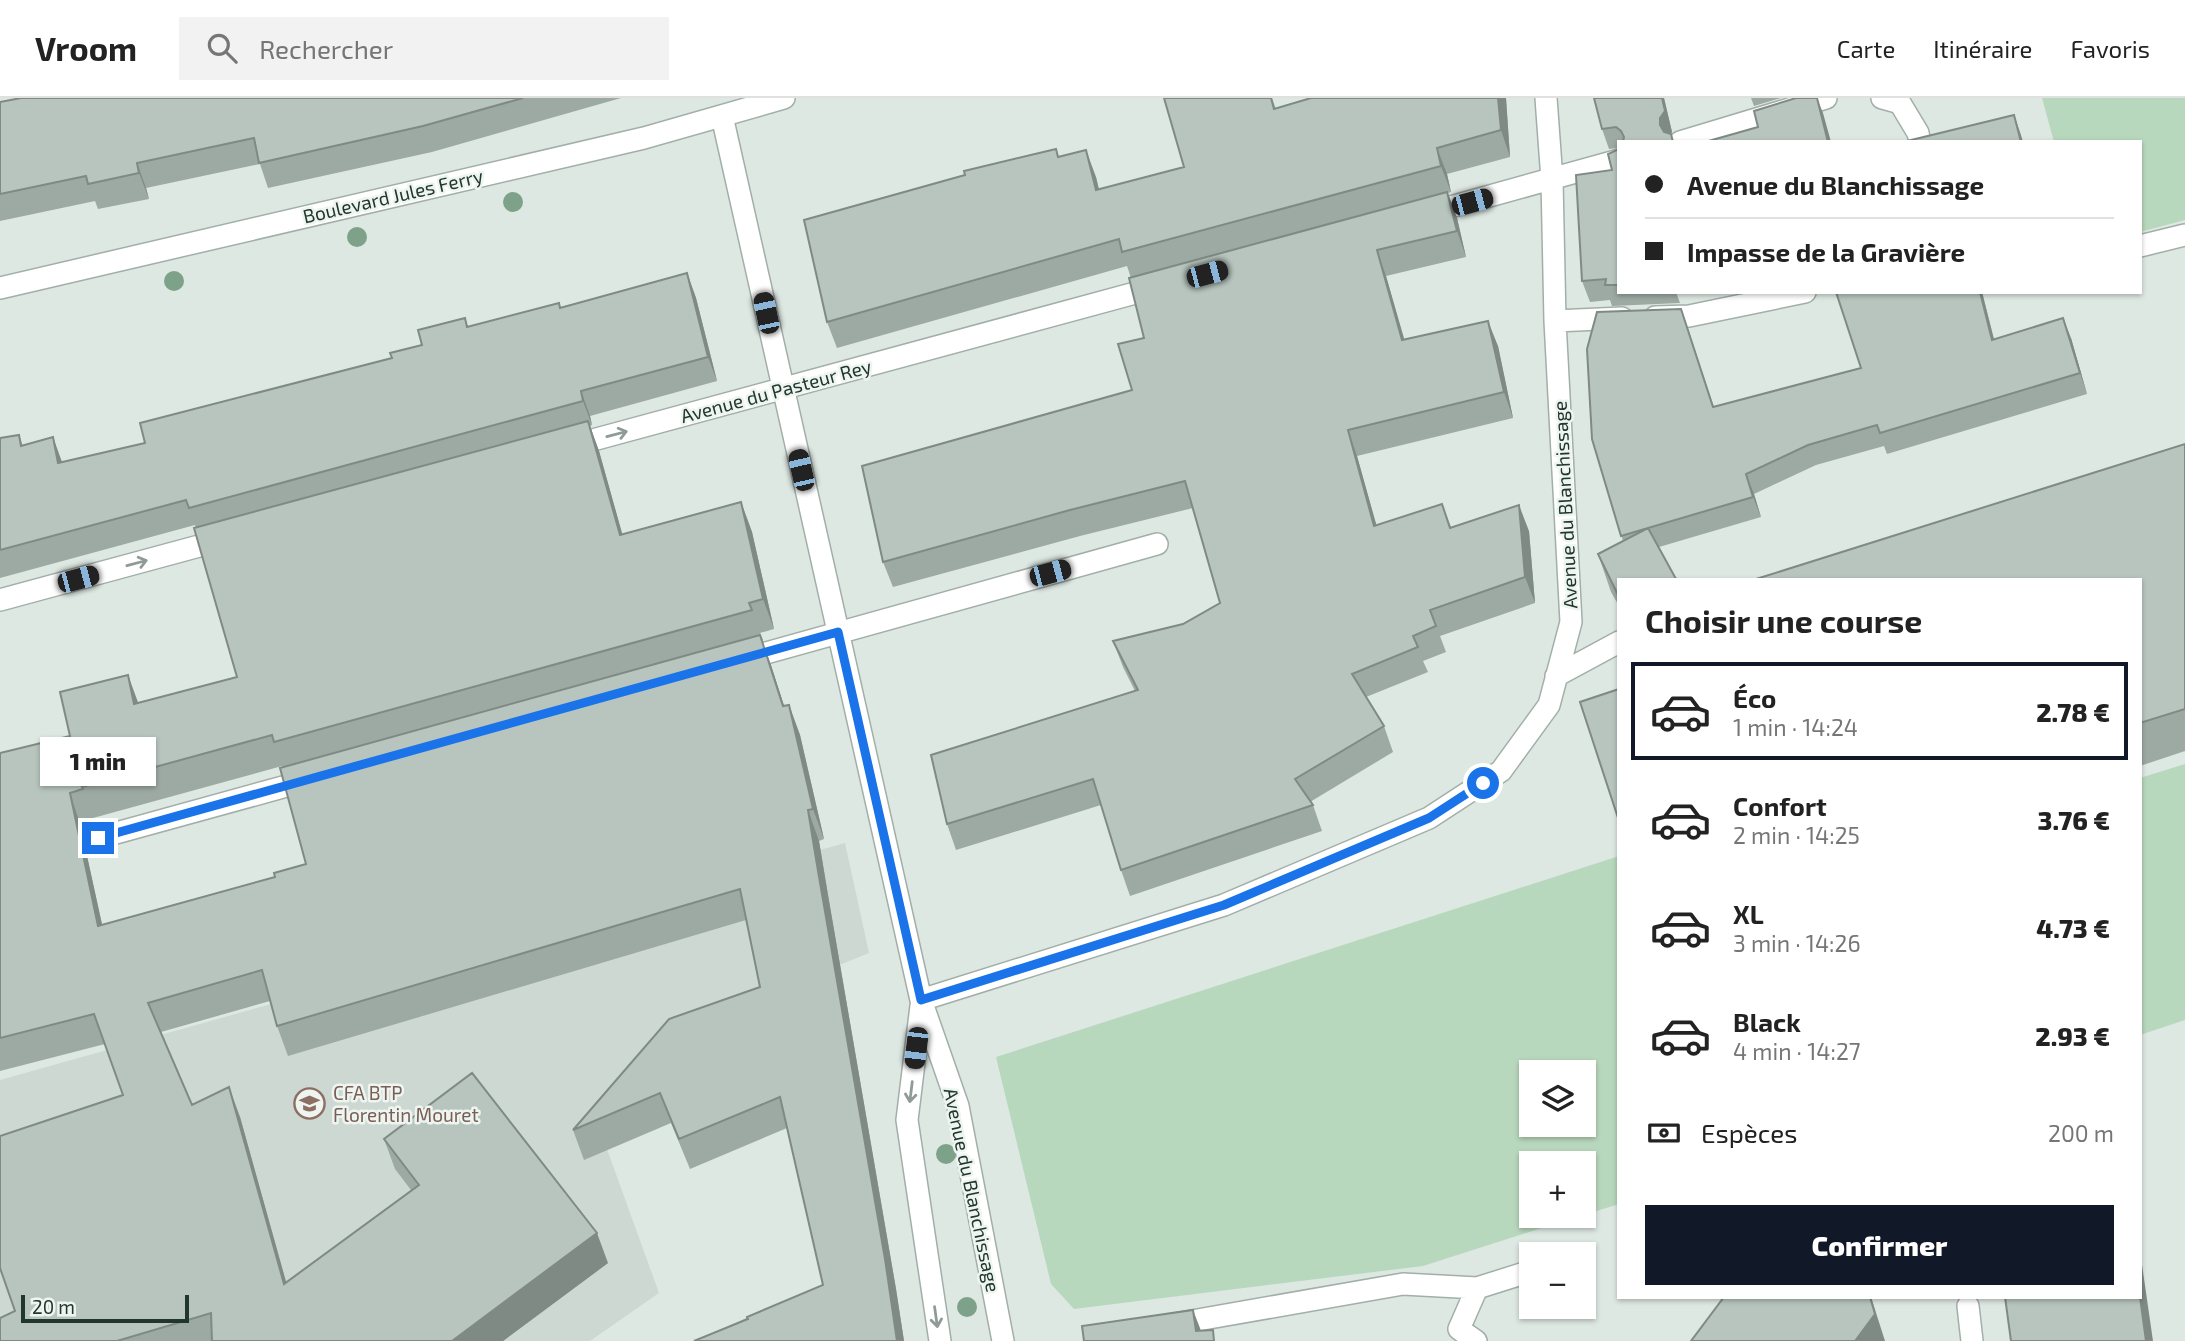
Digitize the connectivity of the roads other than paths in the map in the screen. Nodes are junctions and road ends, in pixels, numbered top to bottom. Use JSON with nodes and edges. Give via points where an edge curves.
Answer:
{"nodes":[{"id":1,"x":784,"y":98,"type":"edge"},
{"id":2,"x":1546,"y":98,"type":"edge"},
{"id":3,"x":1826,"y":98,"type":"edge"},
{"id":4,"x":1882,"y":98,"type":"edge"},
{"id":5,"x":722,"y":116,"type":"junction"},
{"id":6,"x":1687,"y":140,"type":"edge"},
{"id":7,"x":1920,"y":140,"type":"edge"},
{"id":8,"x":1617,"y":161,"type":"edge"},
{"id":9,"x":1552,"y":180,"type":"junction"},
{"id":10,"x":1403,"y":220,"type":"edge"},
{"id":11,"x":2185,"y":235,"type":"edge"},
{"id":12,"x":2142,"y":246,"type":"edge"},
{"id":13,"x":1174,"y":283,"type":"edge"},
{"id":14,"x":0,"y":288,"type":"edge"},
{"id":15,"x":1795,"y":294,"type":"edge"},
{"id":16,"x":1555,"y":321,"type":"junction"},
{"id":17,"x":783,"y":389,"type":"junction"},
{"id":18,"x":544,"y":453,"type":"edge"},
{"id":19,"x":239,"y":536,"type":"edge"},
{"id":20,"x":1157,"y":544,"type":"dead end"},
{"id":21,"x":0,"y":600,"type":"edge"},
{"id":22,"x":838,"y":632,"type":"junction"},
{"id":23,"x":1617,"y":643,"type":"edge"},
{"id":24,"x":717,"y":666,"type":"edge"},
{"id":25,"x":1556,"y":676,"type":"junction"},
{"id":26,"x":327,"y":775,"type":"edge"},
{"id":27,"x":98,"y":838,"type":"dead end"},
{"id":28,"x":921,"y":1000,"type":"junction"},
{"id":29,"x":1519,"y":1275,"type":"edge"},
{"id":30,"x":1477,"y":1288,"type":"junction"},
{"id":31,"x":1968,"y":1306,"type":"dead end"},
{"id":32,"x":1145,"y":1329,"type":"edge"},
{"id":33,"x":940,"y":1341,"type":"edge"},
{"id":34,"x":1003,"y":1341,"type":"edge"},
{"id":35,"x":1476,"y":1341,"type":"edge"},
{"id":36,"x":1972,"y":1341,"type":"edge"}],
"edges":[{"from":1,"to":5,"type":"street","name":"Boulevard Jules Ferry"},
{"from":2,"to":9,"type":"street","name":"Avenue du Blanchissage"},
{"from":3,"to":6,"type":"street"},
{"from":4,"to":7,"type":"street","via":[[1900,103]]},
{"from":5,"to":14,"type":"street","name":"Boulevard Jules Ferry"},
{"from":5,"to":17,"type":"street"},
{"from":8,"to":9,"type":"street"},
{"from":9,"to":10,"type":"street"},
{"from":9,"to":16,"type":"street","name":"Avenue du Blanchissage"},
{"from":11,"to":12,"type":"street"},
{"from":13,"to":17,"type":"street","name":"Avenue du Pasteur Rey"},
{"from":15,"to":16,"type":"street","via":[[1689,316]]},
{"from":16,"to":25,"type":"street","name":"Avenue du Blanchissage","via":[[1571,622]]},
{"from":18,"to":17,"type":"street","name":"Avenue du Pasteur Rey","one_way":true},
{"from":17,"to":22,"type":"street"},
{"from":21,"to":19,"type":"street","one_way":true},
{"from":20,"to":22,"type":"street"},
{"from":22,"to":24,"type":"street"},
{"from":22,"to":28,"type":"street"},
{"from":23,"to":25,"type":"street"},
{"from":25,"to":28,"type":"street","name":"Avenue du Blanchissage","via":[[1549,705],[1501,771],[1429,818],[1224,905]]},
{"from":26,"to":27,"type":"street"},
{"from":28,"to":33,"type":"street","name":"Avenue du Blanchissage","one_way":true,"via":[[907,1120]]},
{"from":28,"to":34,"type":"street","name":"Avenue du Blanchissage","via":[[958,1106]]},
{"from":29,"to":30,"type":"street"},
{"from":30,"to":32,"type":"street","via":[[1404,1284]]},
{"from":30,"to":35,"type":"street","via":[[1459,1329]]},
{"from":31,"to":36,"type":"street"}]}
